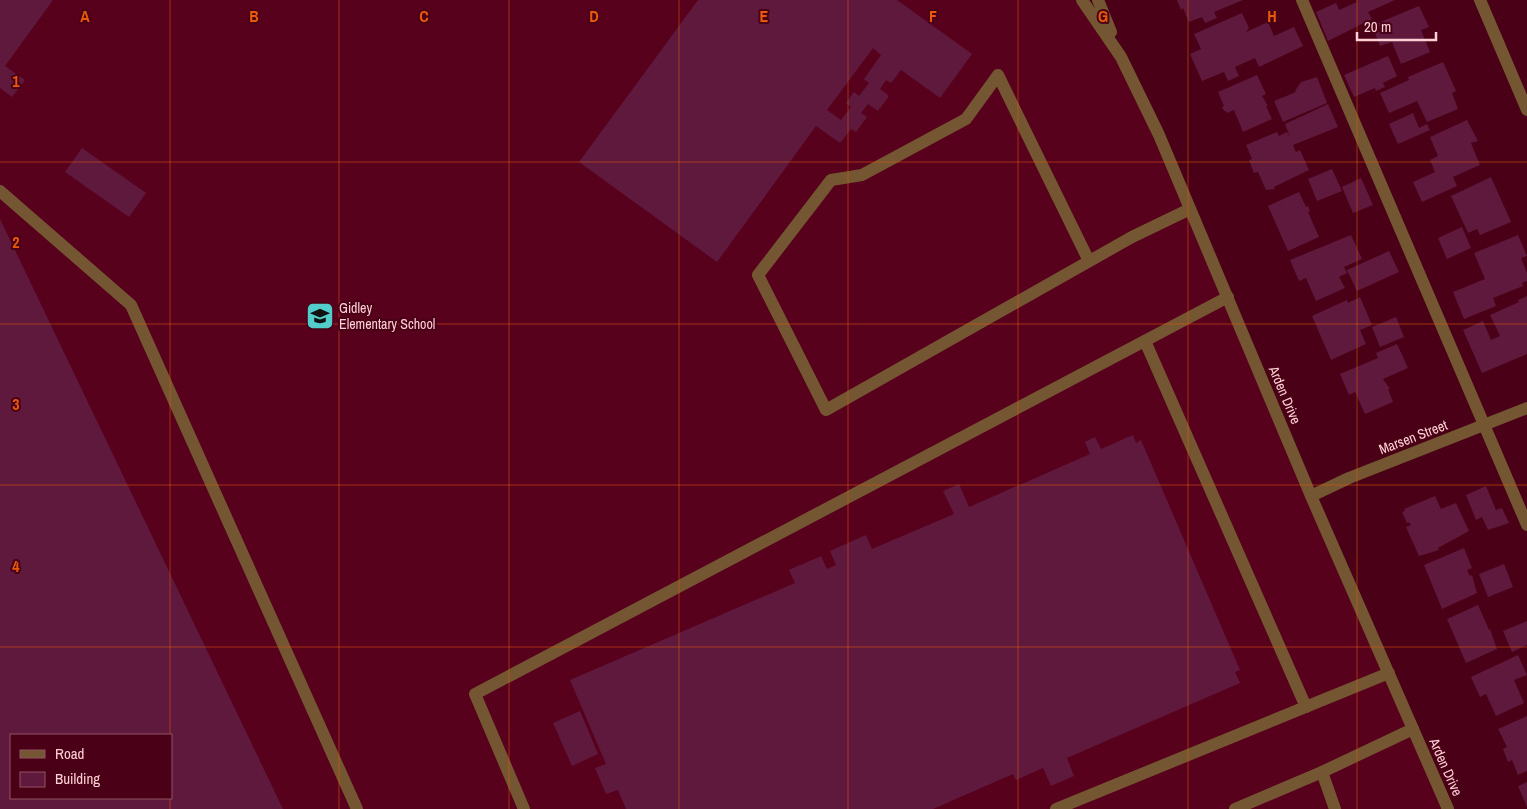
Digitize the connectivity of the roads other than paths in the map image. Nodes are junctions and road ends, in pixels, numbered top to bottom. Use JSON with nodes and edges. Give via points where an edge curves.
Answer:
{"nodes":[{"id":1,"x":1082,"y":0,"type":"edge"},
{"id":2,"x":1098,"y":0,"type":"edge"},
{"id":3,"x":1302,"y":0,"type":"edge"},
{"id":4,"x":1480,"y":0,"type":"edge"},
{"id":5,"x":1121,"y":58,"type":"junction"},
{"id":6,"x":1527,"y":110,"type":"edge"},
{"id":7,"x":0,"y":191,"type":"edge"},
{"id":8,"x":1190,"y":209,"type":"junction"},
{"id":9,"x":1089,"y":261,"type":"junction"},
{"id":10,"x":1228,"y":297,"type":"junction"},
{"id":11,"x":1145,"y":341,"type":"junction"},
{"id":12,"x":1527,"y":408,"type":"edge"},
{"id":13,"x":1485,"y":426,"type":"junction"},
{"id":14,"x":1311,"y":496,"type":"junction"},
{"id":15,"x":1527,"y":525,"type":"edge"},
{"id":16,"x":1389,"y":673,"type":"junction"},
{"id":17,"x":1306,"y":707,"type":"junction"},
{"id":18,"x":1413,"y":729,"type":"junction"},
{"id":19,"x":1322,"y":772,"type":"junction"},
{"id":20,"x":357,"y":809,"type":"edge"},
{"id":21,"x":524,"y":809,"type":"edge"},
{"id":22,"x":1056,"y":809,"type":"edge"},
{"id":23,"x":1235,"y":809,"type":"edge"},
{"id":24,"x":1335,"y":809,"type":"edge"},
{"id":25,"x":1448,"y":809,"type":"edge"}],
"edges":[{"from":1,"to":5,"type":"street","name":"Arden Drive"},
{"from":2,"to":5,"type":"street"},
{"from":3,"to":13,"type":"street"},
{"from":4,"to":6,"type":"street"},
{"from":5,"to":8,"type":"street","name":"Arden Drive","via":[[1159,135]]},
{"from":7,"to":20,"type":"street","via":[[130,305]]},
{"from":8,"to":9,"type":"street"},
{"from":8,"to":10,"type":"street","name":"Arden Drive"},
{"from":9,"to":9,"type":"street","via":[[826,410],[758,274],[831,180],[862,176],[966,119],[998,75]]},
{"from":10,"to":11,"type":"street"},
{"from":10,"to":14,"type":"street","name":"Arden Drive"},
{"from":11,"to":17,"type":"street"},
{"from":11,"to":21,"type":"street","via":[[475,694]]},
{"from":12,"to":13,"type":"street","name":"Marsen Street"},
{"from":13,"to":14,"type":"street","name":"Marsen Street","via":[[1349,478]]},
{"from":13,"to":15,"type":"street"},
{"from":14,"to":16,"type":"street","name":"Arden Drive"},
{"from":16,"to":17,"type":"street"},
{"from":16,"to":18,"type":"street","name":"Arden Drive"},
{"from":17,"to":22,"type":"street"},
{"from":18,"to":19,"type":"street"},
{"from":18,"to":25,"type":"street","name":"Arden Drive"},
{"from":19,"to":23,"type":"street"},
{"from":19,"to":24,"type":"street"}]}
